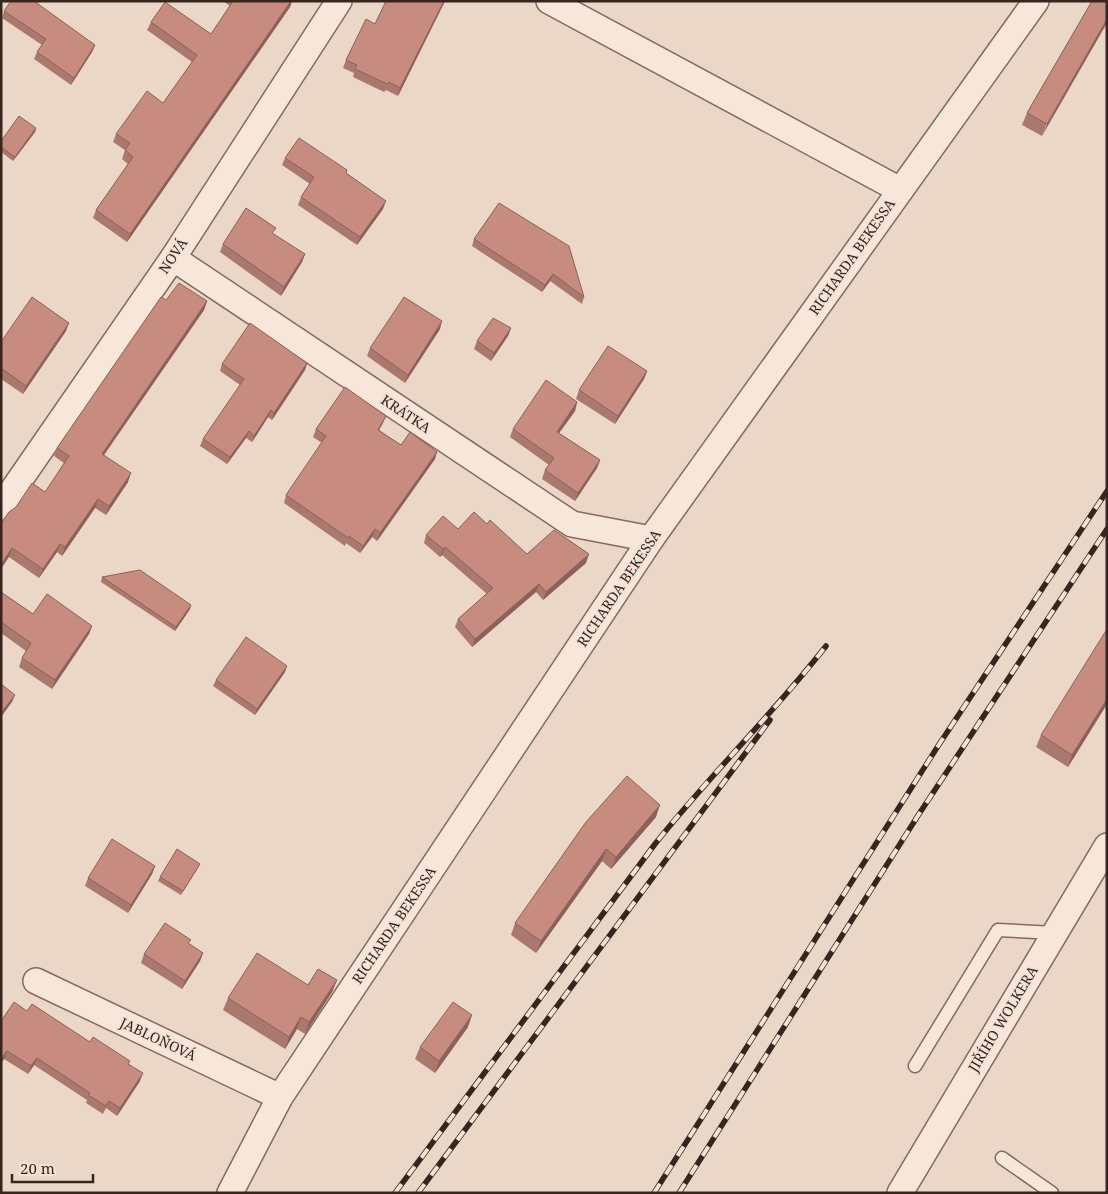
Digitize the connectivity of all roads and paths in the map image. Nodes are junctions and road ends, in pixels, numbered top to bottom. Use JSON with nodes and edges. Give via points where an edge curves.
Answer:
{"nodes":[{"id":1,"x":339,"y":1,"type":"edge"},
{"id":2,"x":549,"y":1,"type":"edge"},
{"id":3,"x":1036,"y":1,"type":"edge"},
{"id":4,"x":900,"y":190,"type":"junction"},
{"id":5,"x":172,"y":258,"type":"junction"},
{"id":6,"x":1,"y":507,"type":"edge"},
{"id":7,"x":651,"y":539,"type":"junction"},
{"id":8,"x":1107,"y":846,"type":"edge"},
{"id":9,"x":1055,"y":932,"type":"junction"},
{"id":10,"x":36,"y":982,"type":"dead end"},
{"id":11,"x":915,"y":1066,"type":"dead end"},
{"id":12,"x":280,"y":1096,"type":"junction"},
{"id":13,"x":1002,"y":1158,"type":"dead end"},
{"id":14,"x":230,"y":1193,"type":"edge"},
{"id":15,"x":900,"y":1193,"type":"edge"},
{"id":16,"x":1052,"y":1193,"type":"edge"}],
"edges":[{"from":1,"to":5,"type":"street","name":"NOVÁ"},
{"from":2,"to":4,"type":"street"},
{"from":3,"to":4,"type":"street","name":"RICHARDA BEKESSA"},
{"from":4,"to":7,"type":"street","name":"RICHARDA BEKESSA"},
{"from":5,"to":6,"type":"street","name":"NOVÁ"},
{"from":5,"to":7,"type":"street","name":"KRÁTKA","via":[[572,524]]},
{"from":7,"to":12,"type":"street","name":"RICHARDA BEKESSA"},
{"from":8,"to":9,"type":"street","name":"JIŘÍHO WOLKERA"},
{"from":9,"to":11,"type":"lane","via":[[998,930]]},
{"from":9,"to":15,"type":"street","name":"JIŘÍHO WOLKERA"},
{"from":10,"to":12,"type":"street","name":"JABLOŇOVÁ"},
{"from":12,"to":14,"type":"street","name":"RICHARDA BEKESSA"},
{"from":13,"to":16,"type":"lane"}]}
